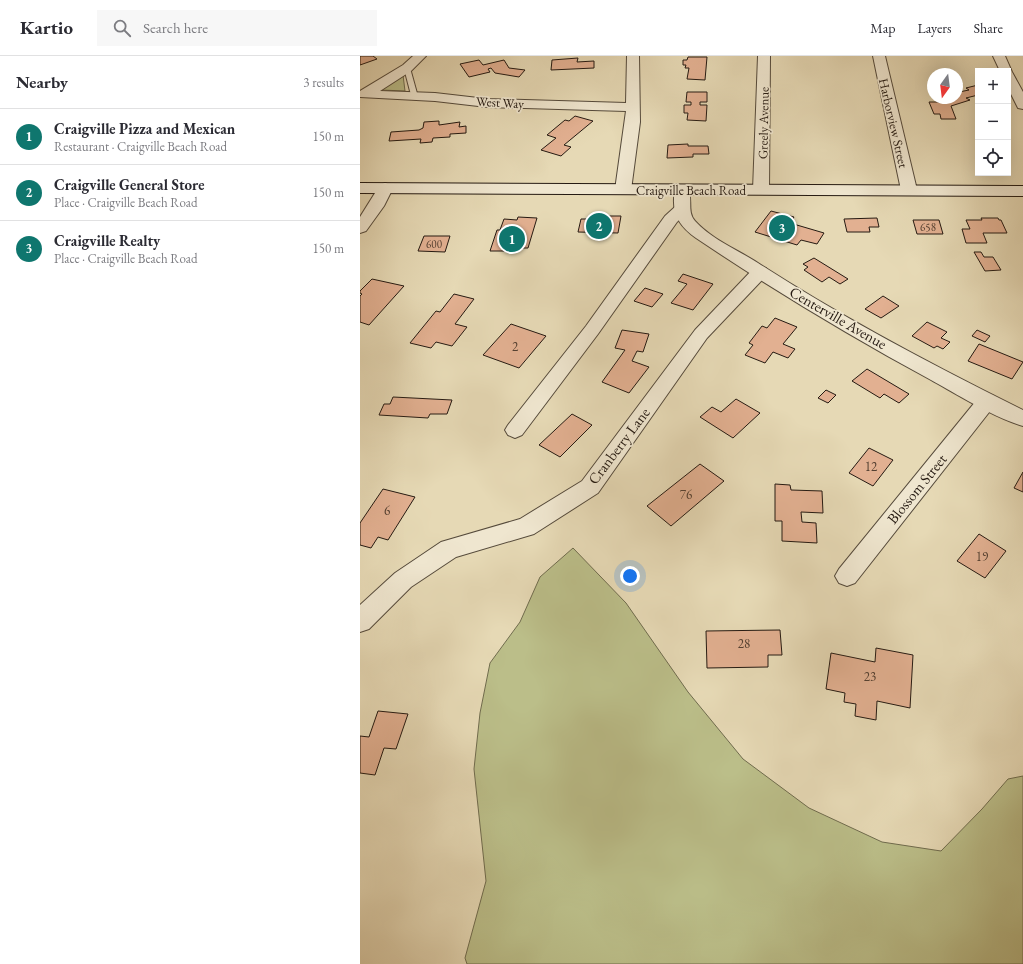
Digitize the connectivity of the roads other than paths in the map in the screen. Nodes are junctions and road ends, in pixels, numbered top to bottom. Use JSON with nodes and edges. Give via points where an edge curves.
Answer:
{"nodes":[{"id":1,"x":420,"y":56,"type":"edge"},
{"id":2,"x":633,"y":56,"type":"edge"},
{"id":3,"x":764,"y":56,"type":"edge"},
{"id":4,"x":879,"y":56,"type":"edge"},
{"id":5,"x":999,"y":56,"type":"edge"},
{"id":6,"x":407,"y":68,"type":"junction"},
{"id":7,"x":1005,"y":68,"type":"edge"},
{"id":8,"x":1011,"y":81,"type":"edge"},
{"id":9,"x":364,"y":95,"type":"edge"},
{"id":10,"x":415,"y":95,"type":"junction"},
{"id":11,"x":1023,"y":106,"type":"edge"},
{"id":12,"x":633,"y":107,"type":"junction"},
{"id":13,"x":360,"y":188,"type":"edge"},
{"id":14,"x":385,"y":188,"type":"junction"},
{"id":15,"x":623,"y":190,"type":"junction"},
{"id":16,"x":682,"y":190,"type":"junction"},
{"id":17,"x":761,"y":190,"type":"junction"},
{"id":18,"x":909,"y":190,"type":"junction"},
{"id":19,"x":1023,"y":191,"type":"edge"},
{"id":20,"x":682,"y":209,"type":"junction"},
{"id":21,"x":360,"y":228,"type":"edge"},
{"id":22,"x":760,"y":272,"type":"junction"},
{"id":23,"x":987,"y":401,"type":"junction"},
{"id":24,"x":1023,"y":419,"type":"edge"},
{"id":25,"x":515,"y":430,"type":"dead end"},
{"id":26,"x":847,"y":576,"type":"dead end"},
{"id":27,"x":360,"y":621,"type":"edge"}],
"edges":[{"from":1,"to":6,"type":"street"},
{"from":2,"to":12,"type":"street"},
{"from":3,"to":17,"type":"street","name":"Greely Avenue"},
{"from":4,"to":18,"type":"street","name":"Harborview Street"},
{"from":5,"to":7,"type":"street"},
{"from":6,"to":9,"type":"street"},
{"from":6,"to":10,"type":"lane"},
{"from":8,"to":11,"type":"street"},
{"from":9,"to":10,"type":"street","name":"West Way"},
{"from":10,"to":12,"type":"street","name":"West Way","via":[[487,103]]},
{"from":12,"to":15,"type":"street"},
{"from":13,"to":14,"type":"street","name":"Craigville Beach Road"},
{"from":14,"to":15,"type":"street","name":"Craigville Beach Road"},
{"from":14,"to":21,"type":"street"},
{"from":15,"to":16,"type":"street","name":"Craigville Beach Road"},
{"from":16,"to":17,"type":"street","name":"Craigville Beach Road"},
{"from":16,"to":20,"type":"street"},
{"from":17,"to":18,"type":"street","name":"Craigville Beach Road"},
{"from":18,"to":19,"type":"street","name":"Craigville Beach Road"},
{"from":20,"to":22,"type":"street","name":"Centerville Avenue","via":[[686,219],[697,231]]},
{"from":20,"to":25,"type":"street","via":[[671,219],[592,330]]},
{"from":22,"to":23,"type":"street","name":"Centerville Avenue","via":[[921,367]]},
{"from":22,"to":27,"type":"street","name":"Cranberry Lane","via":[[701,334],[590,487],[526,527],[449,549],[403,580]]},
{"from":23,"to":24,"type":"street","name":"Centerville Avenue"},
{"from":23,"to":26,"type":"street","name":"Blossom Street"}]}
